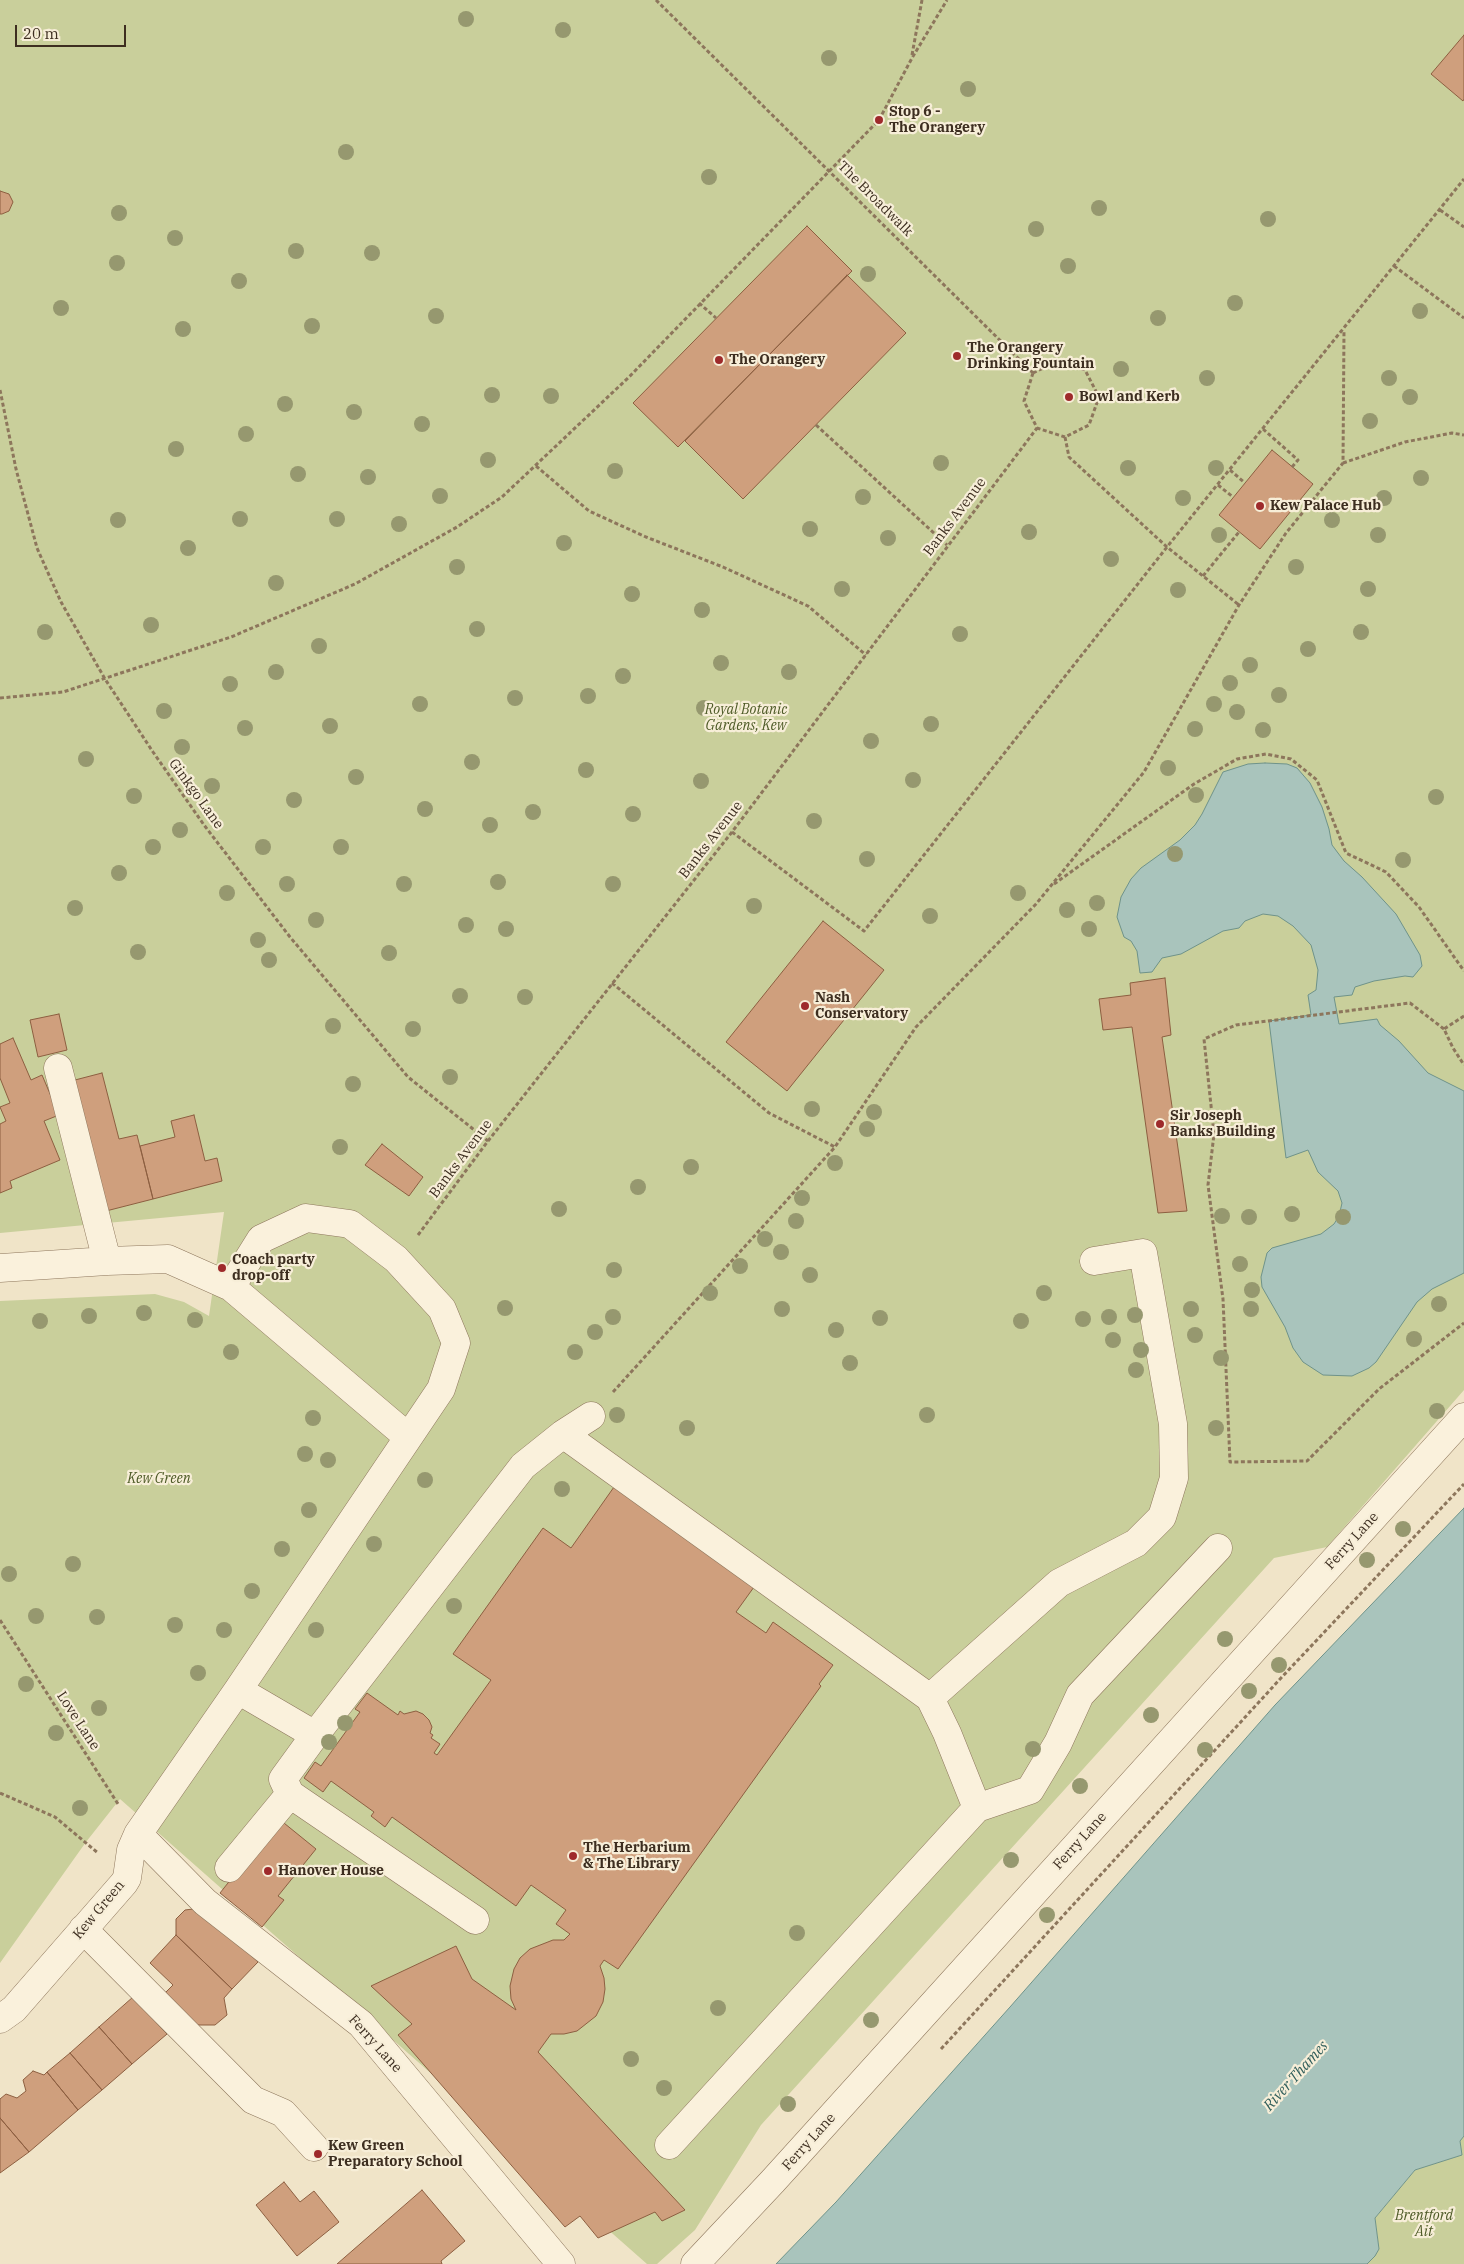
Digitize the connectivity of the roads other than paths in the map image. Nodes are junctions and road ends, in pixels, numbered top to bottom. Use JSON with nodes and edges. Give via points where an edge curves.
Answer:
{"nodes":[{"id":1,"x":58,"y":1068,"type":"dead end"},
{"id":2,"x":106,"y":1261,"type":"junction"},
{"id":3,"x":1094,"y":1262,"type":"dead end"},
{"id":4,"x":0,"y":1268,"type":"edge"},
{"id":5,"x":231,"y":1287,"type":"junction"},
{"id":6,"x":591,"y":1416,"type":"road end"},
{"id":7,"x":1464,"y":1417,"type":"edge"},
{"id":8,"x":563,"y":1434,"type":"junction"},
{"id":9,"x":408,"y":1437,"type":"junction"},
{"id":10,"x":1218,"y":1548,"type":"dead end"},
{"id":11,"x":238,"y":1690,"type":"junction"},
{"id":12,"x":930,"y":1698,"type":"junction"},
{"id":13,"x":315,"y":1735,"type":"junction"},
{"id":14,"x":290,"y":1794,"type":"junction"},
{"id":15,"x":977,"y":1808,"type":"junction"},
{"id":16,"x":138,"y":1834,"type":"junction"},
{"id":17,"x":229,"y":1868,"type":"dead end"},
{"id":18,"x":475,"y":1920,"type":"dead end"},
{"id":19,"x":83,"y":1929,"type":"junction"},
{"id":20,"x":0,"y":2019,"type":"edge"},
{"id":21,"x":669,"y":2145,"type":"dead end"},
{"id":22,"x":314,"y":2147,"type":"dead end"},
{"id":23,"x":561,"y":2264,"type":"edge"},
{"id":24,"x":695,"y":2264,"type":"edge"}],
"edges":[{"from":1,"to":2,"type":"street"},
{"from":2,"to":4,"type":"street"},
{"from":2,"to":5,"type":"street","via":[[168,1259]]},
{"from":3,"to":12,"type":"street","via":[[1143,1253],[1173,1424],[1174,1478],[1162,1517],[1136,1543],[1059,1583]]},
{"from":5,"to":9,"type":"street"},
{"from":5,"to":9,"type":"street","name":"Kew Green","via":[[262,1239],[306,1218],[350,1224],[396,1259],[442,1309],[456,1343],[442,1389]]},
{"from":6,"to":8,"type":"street"},
{"from":7,"to":24,"type":"street","name":"Ferry Lane"},
{"from":8,"to":12,"type":"street"},
{"from":8,"to":13,"type":"street","via":[[523,1466]]},
{"from":9,"to":11,"type":"street","name":"Kew Green"},
{"from":10,"to":15,"type":"street","via":[[1080,1695],[1058,1743],[1030,1790]]},
{"from":11,"to":13,"type":"street"},
{"from":11,"to":16,"type":"street","name":"Kew Green"},
{"from":12,"to":15,"type":"street"},
{"from":13,"to":14,"type":"street","via":[[283,1780]]},
{"from":14,"to":17,"type":"street"},
{"from":14,"to":18,"type":"street"},
{"from":15,"to":21,"type":"street"},
{"from":16,"to":19,"type":"street","name":"Kew Green","via":[[131,1850],[127,1878]]},
{"from":16,"to":23,"type":"street","name":"Ferry Lane","via":[[206,1902],[360,2024]]},
{"from":19,"to":20,"type":"street","name":"Kew Green","via":[[14,2009]]},
{"from":19,"to":22,"type":"street","via":[[252,2100],[283,2113]]}]}
